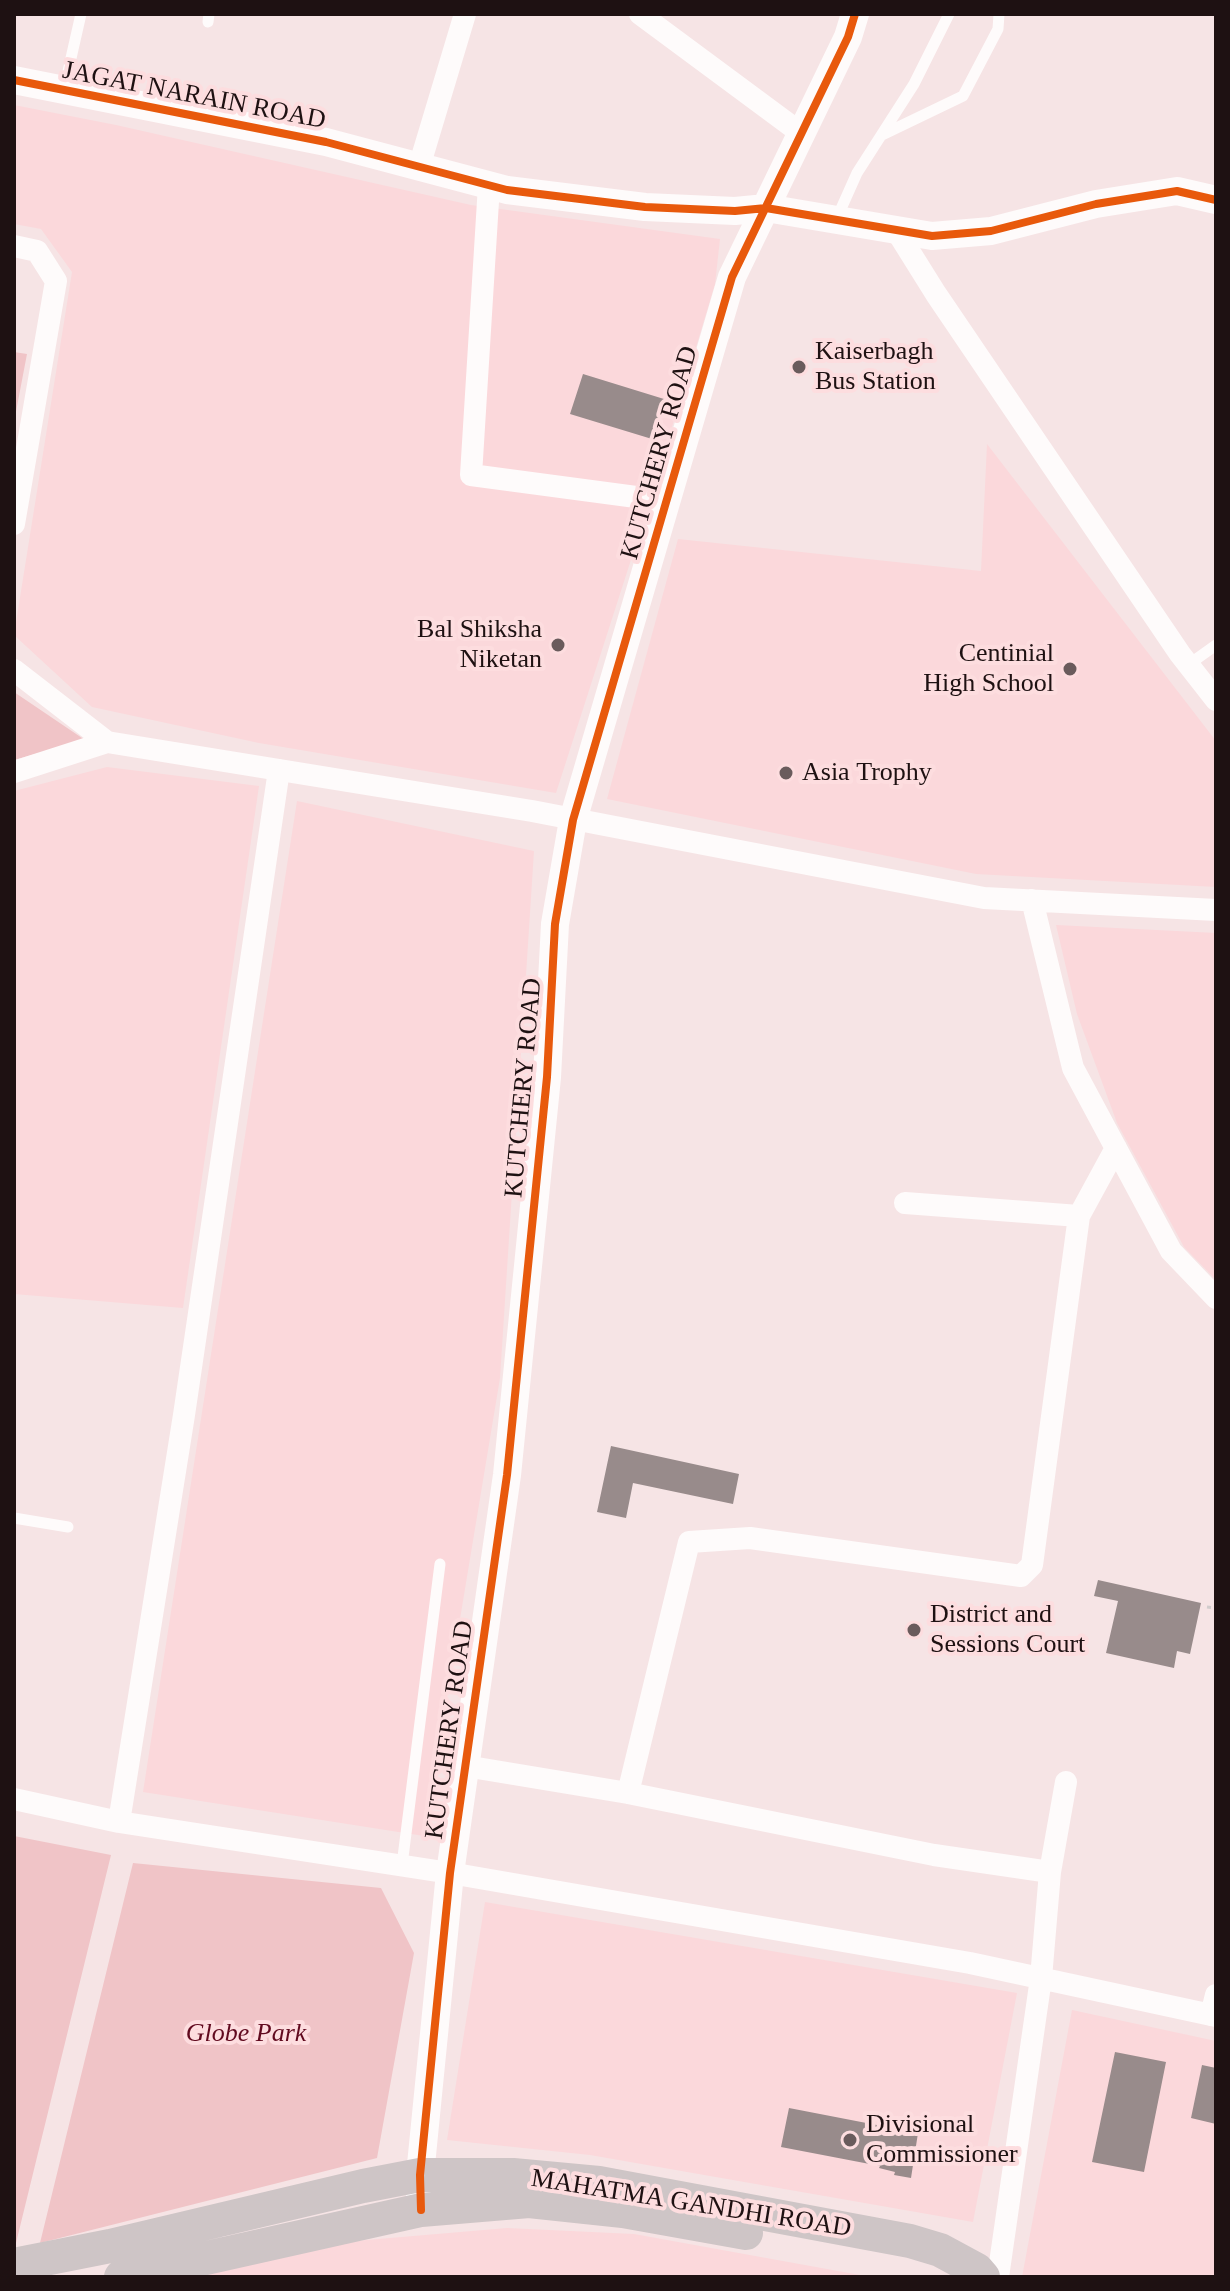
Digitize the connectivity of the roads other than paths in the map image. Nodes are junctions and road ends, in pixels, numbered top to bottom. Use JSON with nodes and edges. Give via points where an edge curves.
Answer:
{"nodes":[{"id":1,"x":81,"y":14,"type":"edge"},
{"id":2,"x":465,"y":14,"type":"edge"},
{"id":3,"x":640,"y":14,"type":"edge"},
{"id":4,"x":855,"y":14,"type":"edge"},
{"id":5,"x":949,"y":14,"type":"edge"},
{"id":6,"x":999,"y":14,"type":"edge"},
{"id":7,"x":14,"y":80,"type":"edge"},
{"id":8,"x":64,"y":90,"type":"junction"},
{"id":9,"x":802,"y":134,"type":"junction"},
{"id":10,"x":884,"y":134,"type":"junction"},
{"id":11,"x":419,"y":167,"type":"junction"},
{"id":12,"x":489,"y":185,"type":"junction"},
{"id":13,"x":1216,"y":200,"type":"edge"},
{"id":14,"x":766,"y":208,"type":"junction"},
{"id":15,"x":836,"y":220,"type":"junction"},
{"id":16,"x":896,"y":230,"type":"junction"},
{"id":17,"x":14,"y":246,"type":"edge"},
{"id":18,"x":666,"y":501,"type":"junction"},
{"id":19,"x":14,"y":524,"type":"edge"},
{"id":20,"x":1216,"y":645,"type":"edge"},
{"id":21,"x":1188,"y":665,"type":"junction"},
{"id":22,"x":14,"y":670,"type":"edge"},
{"id":23,"x":1216,"y":700,"type":"edge"},
{"id":24,"x":107,"y":742,"type":"junction"},
{"id":25,"x":279,"y":770,"type":"junction"},
{"id":26,"x":14,"y":772,"type":"edge"},
{"id":27,"x":573,"y":820,"type":"junction"},
{"id":28,"x":1032,"y":900,"type":"junction"},
{"id":29,"x":1216,"y":910,"type":"edge"},
{"id":30,"x":1116,"y":1148,"type":"junction"},
{"id":31,"x":905,"y":1203,"type":"dead end"},
{"id":32,"x":1079,"y":1216,"type":"junction"},
{"id":33,"x":1216,"y":1298,"type":"edge"},
{"id":34,"x":14,"y":1518,"type":"edge"},
{"id":35,"x":68,"y":1527,"type":"dead end"},
{"id":36,"x":440,"y":1564,"type":"dead end"},
{"id":37,"x":465,"y":1766,"type":"junction"},
{"id":38,"x":1066,"y":1782,"type":"dead end"},
{"id":39,"x":628,"y":1793,"type":"junction"},
{"id":40,"x":14,"y":1799,"type":"edge"},
{"id":41,"x":119,"y":1822,"type":"junction"},
{"id":42,"x":402,"y":1865,"type":"junction"},
{"id":43,"x":1050,"y":1872,"type":"junction"},
{"id":44,"x":450,"y":1873,"type":"junction"},
{"id":45,"x":1041,"y":1978,"type":"junction"},
{"id":46,"x":1214,"y":2009,"type":"edge"},
{"id":47,"x":420,"y":2175,"type":"junction"},
{"id":48,"x":421,"y":2210,"type":"junction"},
{"id":49,"x":756,"y":2223,"type":"junction"},
{"id":50,"x":14,"y":2265,"type":"edge"},
{"id":51,"x":121,"y":2277,"type":"edge"},
{"id":52,"x":941,"y":2277,"type":"edge"},
{"id":53,"x":983,"y":2277,"type":"edge"},
{"id":54,"x":998,"y":2277,"type":"edge"}],
"edges":[{"from":1,"to":8,"type":"lane"},
{"from":2,"to":11,"type":"street"},
{"from":3,"to":9,"type":"street"},
{"from":4,"to":9,"type":"street","name":"KUTCHERY ROAD"},
{"from":5,"to":10,"type":"lane"},
{"from":6,"to":10,"type":"lane","via":[[998,29],[963,96]]},
{"from":7,"to":8,"type":"street","name":"JAGAT NARAIN ROAD"},
{"from":8,"to":11,"type":"street","name":"JAGAT NARAIN ROAD","via":[[326,142]]},
{"from":9,"to":14,"type":"street","name":"KUTCHERY ROAD"},
{"from":10,"to":15,"type":"lane","via":[[857,173]]},
{"from":11,"to":12,"type":"street","name":"JAGAT NARAIN ROAD"},
{"from":12,"to":14,"type":"street","name":"JAGAT NARAIN ROAD","via":[[645,207]]},
{"from":12,"to":18,"type":"street","via":[[471,475]]},
{"from":13,"to":16,"type":"street","name":"JAGAT NARAIN ROAD","via":[[1177,191],[1096,204],[991,231],[932,236]]},
{"from":14,"to":15,"type":"street","name":"JAGAT NARAIN ROAD"},
{"from":14,"to":18,"type":"street","name":"KUTCHERY ROAD","via":[[732,277]]},
{"from":15,"to":16,"type":"street","name":"JAGAT NARAIN ROAD"},
{"from":16,"to":21,"type":"street"},
{"from":17,"to":19,"type":"street","via":[[37,251],[56,281]]},
{"from":18,"to":27,"type":"street","name":"KUTCHERY ROAD"},
{"from":20,"to":21,"type":"lane"},
{"from":21,"to":23,"type":"street"},
{"from":22,"to":24,"type":"street"},
{"from":24,"to":25,"type":"street"},
{"from":24,"to":26,"type":"street"},
{"from":25,"to":27,"type":"street"},
{"from":25,"to":41,"type":"street"},
{"from":27,"to":28,"type":"street","via":[[984,898]]},
{"from":27,"to":37,"type":"street","name":"KUTCHERY ROAD","via":[[555,924],[547,1077],[507,1475]]},
{"from":28,"to":29,"type":"street"},
{"from":28,"to":30,"type":"street","via":[[1073,1068]]},
{"from":30,"to":32,"type":"street"},
{"from":30,"to":33,"type":"street","via":[[1171,1251]]},
{"from":31,"to":32,"type":"street"},
{"from":32,"to":39,"type":"street","via":[[1032,1565],[1021,1576],[750,1538],[689,1542]]},
{"from":34,"to":35,"type":"lane"},
{"from":36,"to":42,"type":"lane"},
{"from":37,"to":39,"type":"street"},
{"from":37,"to":44,"type":"street","name":"KUTCHERY ROAD"},
{"from":38,"to":43,"type":"street"},
{"from":39,"to":43,"type":"street","via":[[934,1855]]},
{"from":40,"to":41,"type":"street"},
{"from":41,"to":42,"type":"street"},
{"from":42,"to":44,"type":"street"},
{"from":43,"to":45,"type":"street"},
{"from":44,"to":45,"type":"street"},
{"from":44,"to":47,"type":"street","name":"KUTCHERY ROAD"},
{"from":45,"to":46,"type":"street"},
{"from":45,"to":54,"type":"street"},
{"from":47,"to":48,"type":"street","name":"KUTCHERY ROAD"},
{"from":47,"to":49,"type":"main road","name":"MAHATMA GANDHI ROAD","via":[[513,2175],[599,2183]]},
{"from":47,"to":50,"type":"main road","name":"MAHATMA GANDHI ROAD"},
{"from":48,"to":49,"type":"main road","name":"MAHATMA GANDHI ROAD","via":[[529,2201]]},
{"from":48,"to":51,"type":"main road","name":"MAHATMA GANDHI ROAD"},
{"from":49,"to":52,"type":"main road","name":"MAHATMA GANDHI ROAD"},
{"from":49,"to":53,"type":"main road","name":"MAHATMA GANDHI ROAD","via":[[910,2241],[940,2250]]}]}
